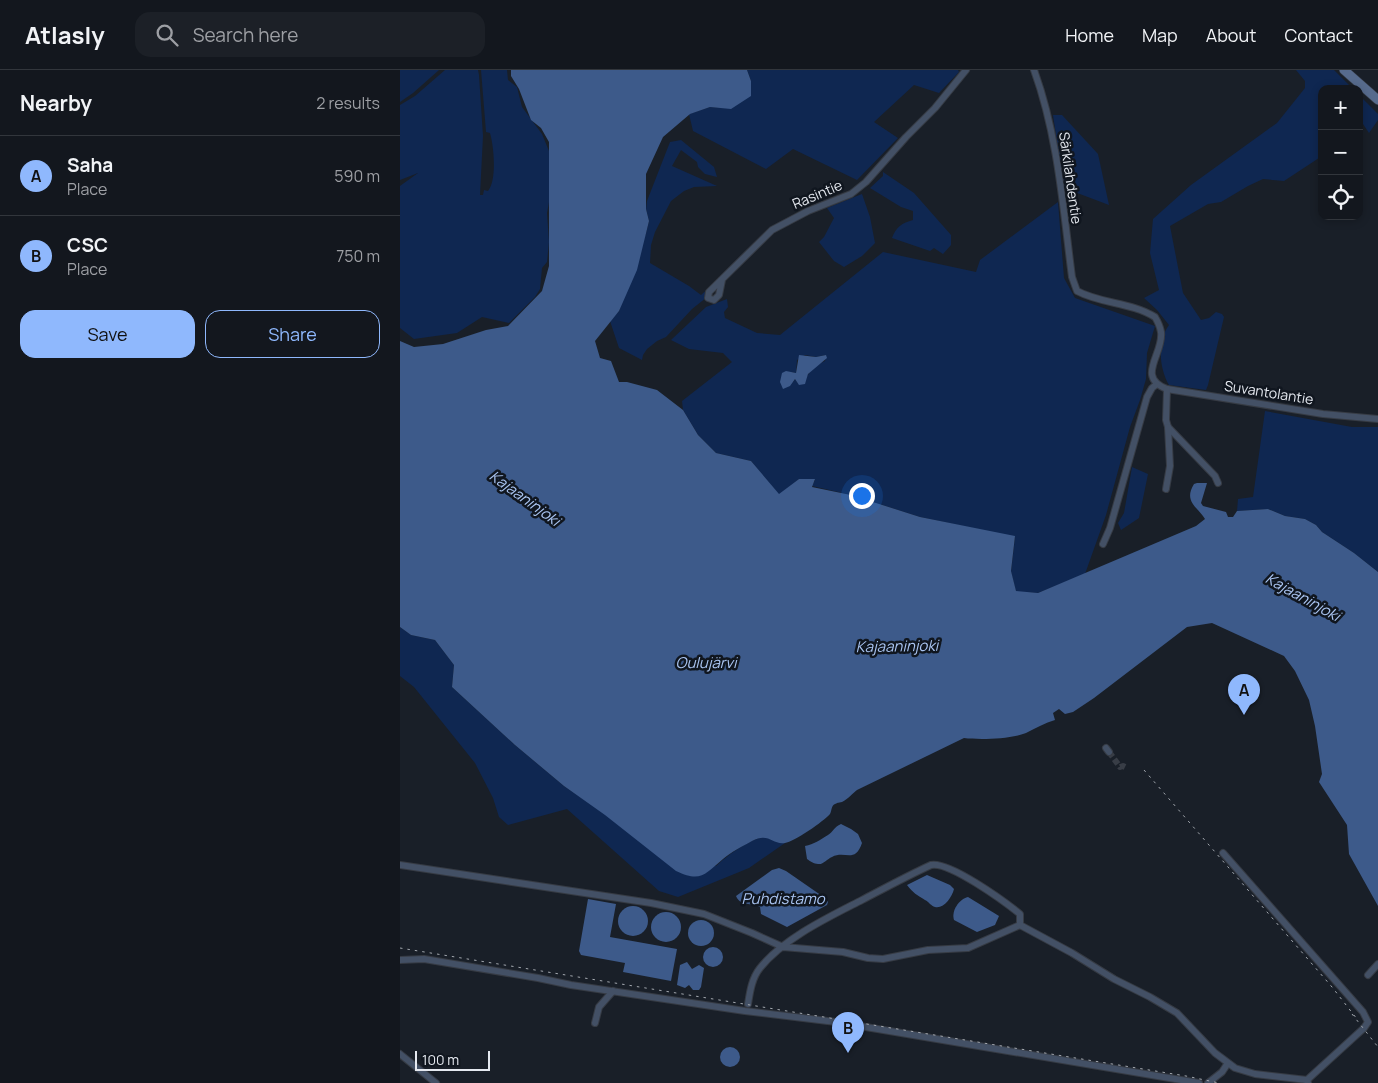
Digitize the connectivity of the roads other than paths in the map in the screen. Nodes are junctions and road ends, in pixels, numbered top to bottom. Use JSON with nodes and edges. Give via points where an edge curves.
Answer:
{"nodes":[{"id":1,"x":966,"y":70,"type":"edge"},
{"id":2,"x":1034,"y":70,"type":"edge"},
{"id":3,"x":1344,"y":70,"type":"edge"},
{"id":4,"x":1378,"y":100,"type":"edge"},
{"id":5,"x":722,"y":280,"type":"junction"},
{"id":6,"x":1157,"y":384,"type":"junction"},
{"id":7,"x":1167,"y":389,"type":"junction"},
{"id":8,"x":1378,"y":419,"type":"edge"},
{"id":9,"x":1168,"y":427,"type":"junction"},
{"id":10,"x":1218,"y":483,"type":"dead end"},
{"id":11,"x":1166,"y":489,"type":"dead end"},
{"id":12,"x":1103,"y":544,"type":"dead end"},
{"id":13,"x":1223,"y":853,"type":"dead end"},
{"id":14,"x":400,"y":864,"type":"edge"},
{"id":15,"x":1020,"y":926,"type":"junction"},
{"id":16,"x":783,"y":947,"type":"junction"},
{"id":17,"x":400,"y":960,"type":"edge"},
{"id":18,"x":1378,"y":964,"type":"edge"},
{"id":19,"x":1368,"y":975,"type":"dead end"},
{"id":20,"x":613,"y":991,"type":"junction"},
{"id":21,"x":748,"y":1004,"type":"dead end"},
{"id":22,"x":595,"y":1023,"type":"dead end"},
{"id":23,"x":400,"y":1054,"type":"edge"},
{"id":24,"x":1228,"y":1063,"type":"junction"},
{"id":25,"x":1307,"y":1082,"type":"edge"},
{"id":26,"x":436,"y":1083,"type":"edge"},
{"id":27,"x":1199,"y":1083,"type":"edge"},
{"id":28,"x":1208,"y":1083,"type":"edge"}],
"edges":[{"from":1,"to":5,"type":"street","name":"Rasintie","via":[[866,182],[851,194],[772,230]]},
{"from":2,"to":6,"type":"street","name":"Särkilahdentie","via":[[1052,129],[1072,277],[1077,291],[1088,297],[1136,308],[1155,317],[1161,332],[1151,372]]},
{"from":3,"to":4,"type":"street"},
{"from":5,"to":5,"type":"street","name":"Rasintie","via":[[711,289],[708,298],[714,300],[719,295]]},
{"from":6,"to":7,"type":"street","name":"Suvantolantie"},
{"from":6,"to":12,"type":"street","via":[[1147,397]]},
{"from":7,"to":8,"type":"street","name":"Suvantolantie","via":[[1323,414]]},
{"from":7,"to":9,"type":"street"},
{"from":9,"to":10,"type":"street"},
{"from":9,"to":11,"type":"street","via":[[1170,466]]},
{"from":13,"to":25,"type":"street","via":[[1363,1012],[1368,1022]]},
{"from":14,"to":16,"type":"street","via":[[704,914]]},
{"from":15,"to":16,"type":"street","via":[[968,948],[928,950],[883,959]]},
{"from":15,"to":16,"type":"street","via":[[1020,914],[997,896],[935,864],[824,919]]},
{"from":15,"to":24,"type":"street","via":[[1177,1013]]},
{"from":16,"to":21,"type":"street","via":[[759,969],[752,981]]},
{"from":17,"to":20,"type":"street","via":[[424,959]]},
{"from":18,"to":19,"type":"street"},
{"from":20,"to":22,"type":"street","via":[[599,1007]]},
{"from":20,"to":27,"type":"street","via":[[827,1021]]},
{"from":23,"to":26,"type":"street"},
{"from":24,"to":25,"type":"street","via":[[1255,1074]]},
{"from":24,"to":28,"type":"street"}]}
